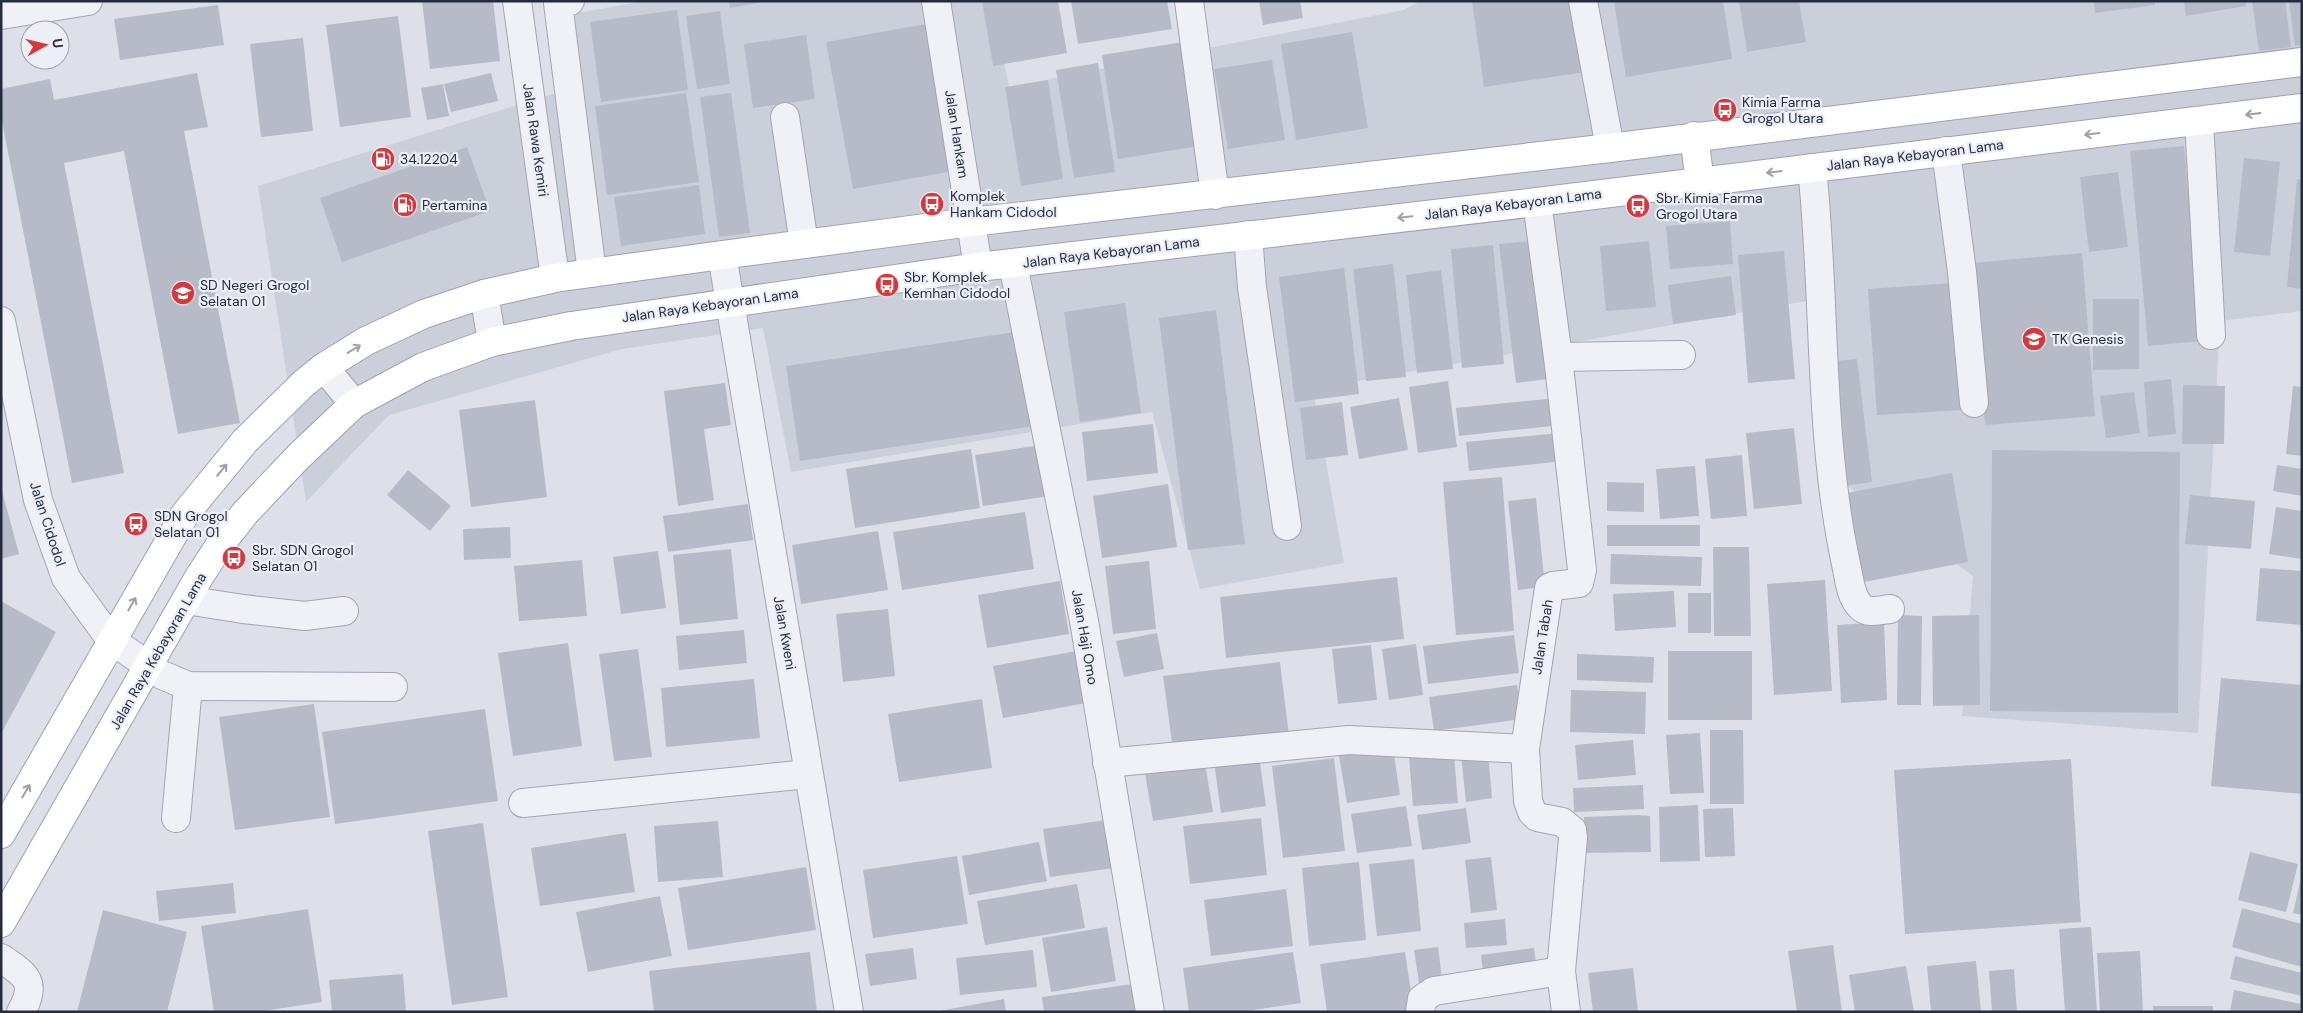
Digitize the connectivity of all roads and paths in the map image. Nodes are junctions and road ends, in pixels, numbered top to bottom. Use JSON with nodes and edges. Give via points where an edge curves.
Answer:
{"nodes":[{"id":1,"x":88,"y":1,"type":"edge"},
{"id":2,"x":516,"y":1,"type":"edge"},
{"id":3,"x":570,"y":1,"type":"edge"},
{"id":4,"x":936,"y":1,"type":"edge"},
{"id":5,"x":1189,"y":1,"type":"edge"},
{"id":6,"x":1583,"y":1,"type":"edge"},
{"id":7,"x":1,"y":15,"type":"edge"},
{"id":8,"x":2302,"y":62,"type":"edge"},
{"id":9,"x":2302,"y":108,"type":"edge"},
{"id":10,"x":784,"y":117,"type":"dead end"},
{"id":11,"x":2199,"y":121,"type":"junction"},
{"id":12,"x":1694,"y":136,"type":"junction"},
{"id":13,"x":1610,"y":148,"type":"junction"},
{"id":14,"x":1946,"y":152,"type":"junction"},
{"id":15,"x":1812,"y":168,"type":"junction"},
{"id":16,"x":1700,"y":182,"type":"junction"},
{"id":17,"x":1215,"y":195,"type":"junction"},
{"id":18,"x":1537,"y":202,"type":"junction"},
{"id":19,"x":971,"y":222,"type":"junction"},
{"id":20,"x":1248,"y":235,"type":"junction"},
{"id":21,"x":804,"y":244,"type":"junction"},
{"id":22,"x":722,"y":255,"type":"junction"},
{"id":23,"x":1013,"y":264,"type":"junction"},
{"id":24,"x":978,"y":267,"type":"junction"},
{"id":25,"x":592,"y":273,"type":"junction"},
{"id":26,"x":556,"y":278,"type":"junction"},
{"id":27,"x":484,"y":294,"type":"junction"},
{"id":28,"x":728,"y":302,"type":"junction"},
{"id":29,"x":1,"y":321,"type":"edge"},
{"id":30,"x":2211,"y":335,"type":"dead end"},
{"id":31,"x":492,"y":342,"type":"junction"},
{"id":32,"x":1681,"y":355,"type":"dead end"},
{"id":33,"x":1558,"y":357,"type":"junction"},
{"id":34,"x":324,"y":367,"type":"junction"},
{"id":35,"x":1974,"y":403,"type":"dead end"},
{"id":36,"x":354,"y":404,"type":"junction"},
{"id":37,"x":1287,"y":526,"type":"dead end"},
{"id":38,"x":186,"y":600,"type":"junction"},
{"id":39,"x":1890,"y":609,"type":"dead end"},
{"id":40,"x":344,"y":611,"type":"dead end"},
{"id":41,"x":111,"y":640,"type":"junction"},
{"id":42,"x":149,"y":665,"type":"junction"},
{"id":43,"x":188,"y":686,"type":"junction"},
{"id":44,"x":393,"y":687,"type":"dead end"},
{"id":45,"x":1525,"y":750,"type":"junction"},
{"id":46,"x":1106,"y":762,"type":"junction"},
{"id":47,"x":808,"y":774,"type":"junction"},
{"id":48,"x":523,"y":802,"type":"dead end"},
{"id":49,"x":176,"y":818,"type":"dead end"},
{"id":50,"x":1,"y":834,"type":"edge"},
{"id":51,"x":1,"y":923,"type":"edge"},
{"id":52,"x":1,"y":958,"type":"edge"},
{"id":53,"x":1561,"y":971,"type":"junction"},
{"id":54,"x":21,"y":1012,"type":"edge"},
{"id":55,"x":849,"y":1012,"type":"edge"},
{"id":56,"x":1150,"y":1012,"type":"edge"},
{"id":57,"x":1420,"y":1012,"type":"edge"},
{"id":58,"x":1566,"y":1012,"type":"edge"}],
"edges":[{"from":1,"to":7,"type":"street"},
{"from":2,"to":26,"type":"street","name":"Jalan Rawa Kemiri"},
{"from":3,"to":25,"type":"street","via":[[558,3]]},
{"from":4,"to":19,"type":"street","name":"Jalan Hankam"},
{"from":5,"to":17,"type":"street"},
{"from":6,"to":13,"type":"street"},
{"from":8,"to":12,"type":"main road"},
{"from":9,"to":11,"type":"main road","name":"Jalan Raya Kebayoran Lama","one_way":true},
{"from":10,"to":21,"type":"street"},
{"from":11,"to":14,"type":"main road","name":"Jalan Raya Kebayoran Lama","one_way":true},
{"from":11,"to":30,"type":"street"},
{"from":12,"to":13,"type":"main road"},
{"from":12,"to":16,"type":"main road"},
{"from":13,"to":17,"type":"main road"},
{"from":14,"to":15,"type":"main road","name":"Jalan Raya Kebayoran Lama"},
{"from":14,"to":35,"type":"street","via":[[1962,272]]},
{"from":15,"to":16,"type":"main road","name":"Jalan Raya Kebayoran Lama","one_way":true},
{"from":15,"to":39,"type":"street","via":[[1822,358],[1842,541],[1855,599],[1868,611]]},
{"from":16,"to":18,"type":"main road","name":"Jalan Raya Kebayoran Lama"},
{"from":17,"to":19,"type":"main road"},
{"from":18,"to":20,"type":"main road","name":"Jalan Raya Kebayoran Lama","one_way":true},
{"from":18,"to":33,"type":"street","name":"Jalan Tabah"},
{"from":19,"to":21,"type":"main road"},
{"from":19,"to":24,"type":"street","name":"Jalan Hankam"},
{"from":20,"to":23,"type":"main road","name":"Jalan Raya Kebayoran Lama"},
{"from":20,"to":37,"type":"street","via":[[1252,287]]},
{"from":21,"to":22,"type":"main road"},
{"from":22,"to":25,"type":"main road"},
{"from":22,"to":28,"type":"street","name":"Jalan Kweni"},
{"from":23,"to":24,"type":"main road","name":"Jalan Raya Kebayoran Lama"},
{"from":23,"to":46,"type":"street","name":"Jalan Haji Omo","via":[[1084,621]]},
{"from":24,"to":28,"type":"main road","name":"Jalan Raya Kebayoran Lama"},
{"from":25,"to":26,"type":"main road"},
{"from":26,"to":27,"type":"main road"},
{"from":27,"to":31,"type":"street"},
{"from":34,"to":27,"type":"main road","one_way":true,"via":[[366,341],[424,314]]},
{"from":28,"to":31,"type":"main road","name":"Jalan Raya Kebayoran Lama","via":[[571,326]]},
{"from":28,"to":47,"type":"street","name":"Jalan Kweni"},
{"from":29,"to":41,"type":"street","name":"Jalan Cidodol","via":[[38,500],[66,578]]},
{"from":31,"to":36,"type":"main road","name":"Jalan Raya Kebayoran Lama","via":[[422,367]]},
{"from":32,"to":33,"type":"street"},
{"from":33,"to":45,"type":"street","name":"Jalan Tabah","via":[[1582,577],[1579,583],[1549,588]]},
{"from":34,"to":36,"type":"street"},
{"from":41,"to":34,"type":"main road","one_way":true,"via":[[185,514],[245,441]]},
{"from":36,"to":38,"type":"main road","name":"Jalan Raya Kebayoran Lama","via":[[245,513],[220,545]]},
{"from":38,"to":40,"type":"street","via":[[304,616]]},
{"from":38,"to":42,"type":"main road","name":"Jalan Raya Kebayoran Lama"},
{"from":41,"to":42,"type":"street","name":"Jalan Cidodol"},
{"from":50,"to":41,"type":"main road","one_way":true},
{"from":42,"to":43,"type":"street","name":"Jalan Cidodol","via":[[162,675]]},
{"from":42,"to":51,"type":"main road","name":"Jalan Raya Kebayoran Lama"},
{"from":43,"to":44,"type":"street"},
{"from":43,"to":49,"type":"street"},
{"from":45,"to":46,"type":"street","via":[[1349,740]]},
{"from":45,"to":53,"type":"street","name":"Jalan Tabah","via":[[1528,801],[1532,812],[1537,817],[1562,822],[1572,830]]},
{"from":46,"to":56,"type":"street","name":"Jalan Haji Omo"},
{"from":47,"to":48,"type":"street"},
{"from":47,"to":55,"type":"street","name":"Jalan Kweni"},
{"from":52,"to":54,"type":"street","via":[[27,978],[29,997]]},
{"from":53,"to":57,"type":"street","via":[[1434,991],[1422,999]]},
{"from":53,"to":58,"type":"street","name":"Jalan Tabah"}]}
